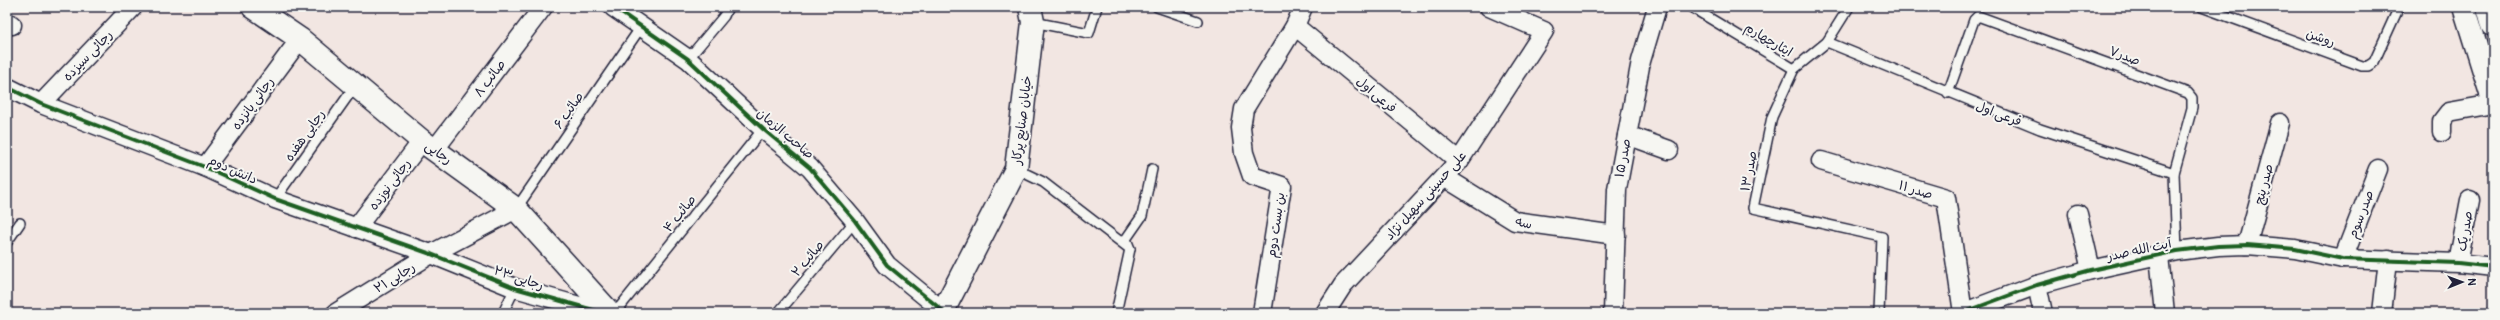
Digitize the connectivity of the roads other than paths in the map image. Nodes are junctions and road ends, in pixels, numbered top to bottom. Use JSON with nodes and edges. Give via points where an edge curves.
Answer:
{"nodes":[{"id":1,"x":133,"y":7,"type":"edge"},
{"id":2,"x":254,"y":7,"type":"edge"},
{"id":3,"x":543,"y":7,"type":"edge"},
{"id":4,"x":613,"y":7,"type":"edge"},
{"id":5,"x":728,"y":7,"type":"edge"},
{"id":6,"x":1097,"y":7,"type":"edge"},
{"id":7,"x":1157,"y":7,"type":"edge"},
{"id":8,"x":1303,"y":7,"type":"edge"},
{"id":9,"x":1489,"y":7,"type":"edge"},
{"id":10,"x":1657,"y":7,"type":"edge"},
{"id":11,"x":1691,"y":7,"type":"edge"},
{"id":12,"x":1849,"y":7,"type":"edge"},
{"id":13,"x":2202,"y":7,"type":"edge"},
{"id":14,"x":2399,"y":7,"type":"edge"},
{"id":15,"x":2464,"y":7,"type":"edge"},
{"id":16,"x":2488,"y":7,"type":"edge"},
{"id":17,"x":1516,"y":12,"type":"edge"},
{"id":18,"x":1031,"y":14,"type":"edge"},
{"id":19,"x":1198,"y":21,"type":"dead end"},
{"id":20,"x":2493,"y":25,"type":"edge"},
{"id":21,"x":1295,"y":26,"type":"junction"},
{"id":22,"x":641,"y":27,"type":"junction"},
{"id":23,"x":300,"y":39,"type":"junction"},
{"id":24,"x":1827,"y":42,"type":"junction"},
{"id":25,"x":688,"y":59,"type":"junction"},
{"id":26,"x":1794,"y":68,"type":"junction"},
{"id":27,"x":355,"y":86,"type":"junction"},
{"id":28,"x":7,"y":87,"type":"edge"},
{"id":29,"x":1948,"y":93,"type":"junction"},
{"id":30,"x":2493,"y":100,"type":"edge"},
{"id":31,"x":41,"y":104,"type":"junction"},
{"id":32,"x":2493,"y":104,"type":"edge"},
{"id":33,"x":2280,"y":124,"type":"dead end"},
{"id":34,"x":763,"y":129,"type":"junction"},
{"id":35,"x":2442,"y":132,"type":"dead end"},
{"id":36,"x":1627,"y":135,"type":"junction"},
{"id":37,"x":428,"y":145,"type":"junction"},
{"id":38,"x":1669,"y":150,"type":"dead end"},
{"id":39,"x":1459,"y":161,"type":"junction"},
{"id":40,"x":1821,"y":161,"type":"dead end"},
{"id":41,"x":205,"y":167,"type":"junction"},
{"id":42,"x":1016,"y":169,"type":"junction"},
{"id":43,"x":1152,"y":169,"type":"dead end"},
{"id":44,"x":2378,"y":169,"type":"dead end"},
{"id":45,"x":2174,"y":173,"type":"junction"},
{"id":46,"x":1444,"y":177,"type":"junction"},
{"id":47,"x":275,"y":199,"type":"junction"},
{"id":48,"x":2470,"y":200,"type":"dead end"},
{"id":49,"x":516,"y":208,"type":"junction"},
{"id":50,"x":2078,"y":214,"type":"dead end"},
{"id":51,"x":855,"y":220,"type":"junction"},
{"id":52,"x":20,"y":223,"type":"dead end"},
{"id":53,"x":356,"y":228,"type":"junction"},
{"id":54,"x":1616,"y":235,"type":"junction"},
{"id":55,"x":7,"y":242,"type":"edge"},
{"id":56,"x":2247,"y":245,"type":"junction"},
{"id":57,"x":1130,"y":249,"type":"junction"},
{"id":58,"x":2177,"y":251,"type":"junction"},
{"id":59,"x":431,"y":254,"type":"junction"},
{"id":60,"x":2159,"y":256,"type":"junction"},
{"id":61,"x":2342,"y":259,"type":"junction"},
{"id":62,"x":2388,"y":260,"type":"junction"},
{"id":63,"x":2458,"y":263,"type":"junction"},
{"id":64,"x":2493,"y":267,"type":"edge"},
{"id":65,"x":2091,"y":270,"type":"junction"},
{"id":66,"x":2037,"y":285,"type":"junction"},
{"id":67,"x":515,"y":288,"type":"junction"},
{"id":68,"x":943,"y":312,"type":"edge"},
{"id":69,"x":336,"y":313,"type":"edge"},
{"id":70,"x":503,"y":313,"type":"edge"},
{"id":71,"x":604,"y":313,"type":"edge"},
{"id":72,"x":610,"y":313,"type":"edge"},
{"id":73,"x":615,"y":313,"type":"edge"},
{"id":74,"x":778,"y":313,"type":"edge"},
{"id":75,"x":1116,"y":313,"type":"edge"},
{"id":76,"x":1262,"y":313,"type":"edge"},
{"id":77,"x":1325,"y":313,"type":"edge"},
{"id":78,"x":1614,"y":313,"type":"edge"},
{"id":79,"x":1879,"y":313,"type":"edge"},
{"id":80,"x":1963,"y":313,"type":"edge"},
{"id":81,"x":2042,"y":313,"type":"edge"},
{"id":82,"x":2165,"y":313,"type":"edge"},
{"id":83,"x":2382,"y":313,"type":"edge"}],
"edges":[{"from":1,"to":31,"type":"street","name":"رجائی سیزده"},
{"from":2,"to":23,"type":"street","name":"رجایی"},
{"from":3,"to":37,"type":"street","name":"صائب ۸"},
{"from":4,"to":22,"type":"street","name":"صاحب الزمان"},
{"from":5,"to":25,"type":"lane","via":[[724,16]]},
{"from":6,"to":18,"type":"lane","via":[[1089,33]]},
{"from":7,"to":19,"type":"lane"},
{"from":8,"to":21,"type":"street","name":"بن بست دوم"},
{"from":9,"to":17,"type":"street"},
{"from":10,"to":36,"type":"street","name":"صدر ۱۵","via":[[1640,61]]},
{"from":11,"to":26,"type":"lane","name":"ایثارچهارم"},
{"from":12,"to":24,"type":"lane","name":"صدر ۱۳"},
{"from":13,"to":14,"type":"lane","name":"روشن","via":[[2362,66],[2368,66],[2374,62]]},
{"from":15,"to":30,"type":"street"},
{"from":16,"to":20,"type":"street"},
{"from":17,"to":39,"type":"street","name":"علی حسینی سهیل نژاد","via":[[1544,31]]},
{"from":18,"to":42,"type":"street","name":"خیابان صنایع پرکار"},
{"from":21,"to":39,"type":"street","name":"فرعی اول"},
{"from":21,"to":76,"type":"street","name":"بن بست دوم","via":[[1244,109],[1241,128],[1244,153],[1252,176],[1282,186]]},
{"from":22,"to":25,"type":"street","name":"صاحب الزمان"},
{"from":22,"to":49,"type":"lane","name":"صائب ۶"},
{"from":23,"to":27,"type":"street","name":"رجایی"},
{"from":23,"to":41,"type":"street","name":"رجائی پانزده"},
{"from":24,"to":26,"type":"lane","name":"صدر ۱۳"},
{"from":24,"to":29,"type":"lane","name":"فرعی اول"},
{"from":25,"to":34,"type":"street","name":"صاحب الزمان"},
{"from":26,"to":79,"type":"lane","name":"صدر ۱۳","via":[[1772,117],[1754,208],[1882,237]]},
{"from":27,"to":37,"type":"street","name":"رجایی"},
{"from":27,"to":47,"type":"lane","name":"رجایی هفده"},
{"from":28,"to":31,"type":"street","name":"دانش دوم"},
{"from":29,"to":45,"type":"lane","name":"فرعی اول","via":[[2040,129]]},
{"from":29,"to":45,"type":"lane","name":"صدر۷","via":[[1974,20],[1978,16],[1983,16],[2188,92],[2192,98],[2192,108]]},
{"from":31,"to":41,"type":"street","name":"دانش دوم"},
{"from":32,"to":35,"type":"street","via":[[2449,112],[2442,121]]},
{"from":33,"to":56,"type":"street","name":"صدر پنج"},
{"from":34,"to":51,"type":"street","name":"صاحب الزمان","via":[[810,168]]},
{"from":34,"to":73,"type":"lane","name":"صائب ۴"},
{"from":36,"to":38,"type":"street"},
{"from":36,"to":54,"type":"street","name":"صدر ۱۵","via":[[1617,189]]},
{"from":37,"to":49,"type":"street","name":"رجایی"},
{"from":37,"to":53,"type":"street","name":"رجائی نوزده"},
{"from":39,"to":46,"type":"street","name":"علی حسینی سهیل نژاد"},
{"from":40,"to":80,"type":"street","name":"صدر ۱۱","via":[[1946,198]]},
{"from":41,"to":47,"type":"street","name":"دانش دوم"},
{"from":42,"to":57,"type":"lane","via":[[1043,182]]},
{"from":42,"to":68,"type":"street","name":"خیابان صنایع پرکار"},
{"from":43,"to":57,"type":"lane","via":[[1142,216],[1126,239]]},
{"from":44,"to":61,"type":"street","name":"صدر سوم"},
{"from":45,"to":58,"type":"lane","name":"صدر۷"},
{"from":46,"to":54,"type":"street","name":"سه","via":[[1515,221]]},
{"from":46,"to":77,"type":"street","name":"علی حسینی سهیل نژاد","via":[[1343,285]]},
{"from":47,"to":53,"type":"street","name":"دانش دوم"},
{"from":48,"to":63,"type":"street","name":"صدر یک"},
{"from":49,"to":59,"type":"street","name":"رجایی ۲۱"},
{"from":49,"to":72,"type":"street","name":"رجایی"},
{"from":50,"to":65,"type":"street"},
{"from":51,"to":68,"type":"street","name":"صاحب الزمان","via":[[887,264]]},
{"from":51,"to":74,"type":"lane","name":"صائب ۲"},
{"from":52,"to":55,"type":"lane"},
{"from":53,"to":59,"type":"street","name":"دانش دوم"},
{"from":54,"to":78,"type":"street","name":"صدر ۱۵"},
{"from":56,"to":58,"type":"street","name":"آیت الله صدر"},
{"from":56,"to":61,"type":"street","name":"آیت الله صدر","via":[[2295,249]]},
{"from":57,"to":75,"type":"lane"},
{"from":58,"to":60,"type":"street","name":"آیت الله صدر"},
{"from":59,"to":67,"type":"street","name":"رجایی ۲۳"},
{"from":59,"to":69,"type":"street","name":"رجایی ۲۱"},
{"from":60,"to":65,"type":"street","name":"آیت الله صدر"},
{"from":60,"to":82,"type":"street"},
{"from":61,"to":62,"type":"street","name":"آیت الله صدر"},
{"from":62,"to":63,"type":"street","name":"آیت الله صدر"},
{"from":62,"to":83,"type":"street"},
{"from":63,"to":64,"type":"street","name":"آیت الله صدر"},
{"from":65,"to":66,"type":"street","name":"آیت الله صدر"},
{"from":66,"to":80,"type":"street","name":"آیت الله صدر"},
{"from":66,"to":81,"type":"street"},
{"from":67,"to":70,"type":"lane"},
{"from":67,"to":71,"type":"street","name":"رجایی ۲۳"}]}
